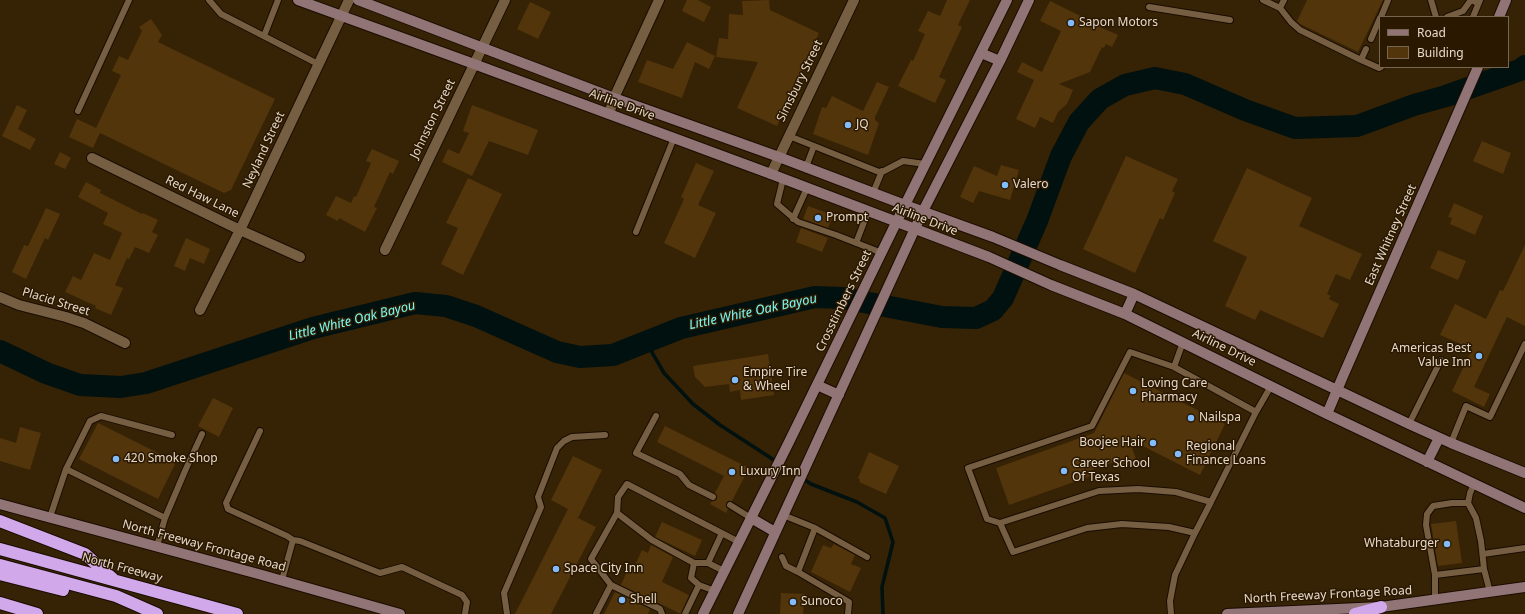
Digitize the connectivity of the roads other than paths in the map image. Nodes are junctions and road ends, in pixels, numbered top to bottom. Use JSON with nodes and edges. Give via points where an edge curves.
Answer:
{"nodes":[{"id":1,"x":129,"y":0,"type":"edge"},
{"id":2,"x":209,"y":0,"type":"edge"},
{"id":3,"x":278,"y":0,"type":"edge"},
{"id":4,"x":298,"y":0,"type":"edge"},
{"id":5,"x":349,"y":0,"type":"edge"},
{"id":6,"x":358,"y":0,"type":"edge"},
{"id":7,"x":505,"y":0,"type":"edge"},
{"id":8,"x":659,"y":0,"type":"edge"},
{"id":9,"x":854,"y":0,"type":"edge"},
{"id":10,"x":1007,"y":0,"type":"edge"},
{"id":11,"x":1030,"y":0,"type":"edge"},
{"id":12,"x":1263,"y":0,"type":"edge"},
{"id":13,"x":1284,"y":0,"type":"edge"},
{"id":14,"x":1388,"y":0,"type":"edge"},
{"id":15,"x":1431,"y":0,"type":"edge"},
{"id":16,"x":1471,"y":0,"type":"edge"},
{"id":17,"x":1506,"y":0,"type":"edge"},
{"id":18,"x":1479,"y":2,"type":"edge"},
{"id":19,"x":1150,"y":7,"type":"dead end"},
{"id":20,"x":1280,"y":8,"type":"junction"},
{"id":21,"x":342,"y":16,"type":"junction"},
{"id":22,"x":1381,"y":16,"type":"edge"},
{"id":23,"x":1436,"y":16,"type":"edge"},
{"id":24,"x":1450,"y":16,"type":"edge"},
{"id":25,"x":1473,"y":16,"type":"edge"},
{"id":26,"x":1499,"y":16,"type":"edge"},
{"id":27,"x":1230,"y":20,"type":"dead end"},
{"id":28,"x":1379,"y":20,"type":"edge"},
{"id":29,"x":264,"y":36,"type":"junction"},
{"id":30,"x":1371,"y":39,"type":"dead end"},
{"id":31,"x":482,"y":47,"type":"junction"},
{"id":32,"x":1366,"y":49,"type":"dead end"},
{"id":33,"x":981,"y":53,"type":"junction"},
{"id":34,"x":1361,"y":60,"type":"junction"},
{"id":35,"x":1000,"y":61,"type":"junction"},
{"id":36,"x":318,"y":64,"type":"junction"},
{"id":37,"x":474,"y":64,"type":"junction"},
{"id":38,"x":1379,"y":68,"type":"edge"},
{"id":39,"x":1478,"y":68,"type":"edge"},
{"id":40,"x":614,"y":98,"type":"junction"},
{"id":41,"x":78,"y":111,"type":"dead end"},
{"id":42,"x":609,"y":114,"type":"junction"},
{"id":43,"x":789,"y":136,"type":"junction"},
{"id":44,"x":674,"y":138,"type":"junction"},
{"id":45,"x":814,"y":146,"type":"junction"},
{"id":46,"x":779,"y":157,"type":"junction"},
{"id":47,"x":92,"y":158,"type":"dead end"},
{"id":48,"x":925,"y":164,"type":"junction"},
{"id":49,"x":806,"y":167,"type":"junction"},
{"id":50,"x":882,"y":171,"type":"junction"},
{"id":51,"x":771,"y":174,"type":"junction"},
{"id":52,"x":783,"y":179,"type":"junction"},
{"id":53,"x":807,"y":188,"type":"junction"},
{"id":54,"x":873,"y":193,"type":"junction"},
{"id":55,"x":905,"y":205,"type":"junction"},
{"id":56,"x":923,"y":211,"type":"junction"},
{"id":57,"x":868,"y":212,"type":"junction"},
{"id":58,"x":793,"y":219,"type":"junction"},
{"id":59,"x":896,"y":223,"type":"junction"},
{"id":60,"x":240,"y":230,"type":"junction"},
{"id":61,"x":915,"y":230,"type":"junction"},
{"id":62,"x":636,"y":232,"type":"dead end"},
{"id":63,"x":856,"y":243,"type":"junction"},
{"id":64,"x":385,"y":250,"type":"dead end"},
{"id":65,"x":882,"y":252,"type":"junction"},
{"id":66,"x":300,"y":257,"type":"dead end"},
{"id":67,"x":1134,"y":294,"type":"junction"},
{"id":68,"x":0,"y":297,"type":"edge"},
{"id":69,"x":200,"y":310,"type":"dead end"},
{"id":70,"x":1125,"y":314,"type":"junction"},
{"id":71,"x":1183,"y":342,"type":"junction"},
{"id":72,"x":125,"y":343,"type":"dead end"},
{"id":73,"x":1525,"y":344,"type":"edge"},
{"id":74,"x":1441,"y":360,"type":"dead end"},
{"id":75,"x":1174,"y":367,"type":"junction"},
{"id":76,"x":817,"y":385,"type":"junction"},
{"id":77,"x":1271,"y":386,"type":"junction"},
{"id":78,"x":1337,"y":390,"type":"junction"},
{"id":79,"x":839,"y":395,"type":"junction"},
{"id":80,"x":1256,"y":412,"type":"junction"},
{"id":81,"x":1327,"y":414,"type":"junction"},
{"id":82,"x":656,"y":416,"type":"dead end"},
{"id":83,"x":1409,"y":424,"type":"junction"},
{"id":84,"x":260,"y":431,"type":"dead end"},
{"id":85,"x":202,"y":434,"type":"dead end"},
{"id":86,"x":172,"y":435,"type":"dead end"},
{"id":87,"x":605,"y":435,"type":"dead end"},
{"id":88,"x":1439,"y":438,"type":"junction"},
{"id":89,"x":1451,"y":443,"type":"junction"},
{"id":90,"x":1427,"y":462,"type":"junction"},
{"id":91,"x":66,"y":469,"type":"junction"},
{"id":92,"x":1525,"y":473,"type":"edge"},
{"id":93,"x":1474,"y":484,"type":"junction"},
{"id":94,"x":714,"y":497,"type":"dead end"},
{"id":95,"x":1211,"y":502,"type":"junction"},
{"id":96,"x":1468,"y":503,"type":"junction"},
{"id":97,"x":0,"y":504,"type":"edge"},
{"id":98,"x":730,"y":505,"type":"dead end"},
{"id":99,"x":1525,"y":508,"type":"edge"},
{"id":100,"x":617,"y":513,"type":"junction"},
{"id":101,"x":783,"y":515,"type":"junction"},
{"id":102,"x":50,"y":517,"type":"junction"},
{"id":103,"x":165,"y":518,"type":"junction"},
{"id":104,"x":751,"y":518,"type":"junction"},
{"id":105,"x":0,"y":521,"type":"edge"},
{"id":106,"x":1000,"y":523,"type":"junction"},
{"id":107,"x":815,"y":528,"type":"junction"},
{"id":108,"x":775,"y":532,"type":"junction"},
{"id":109,"x":722,"y":533,"type":"junction"},
{"id":110,"x":1195,"y":533,"type":"junction"},
{"id":111,"x":293,"y":540,"type":"junction"},
{"id":112,"x":739,"y":542,"type":"junction"},
{"id":113,"x":158,"y":546,"type":"junction"},
{"id":114,"x":0,"y":548,"type":"edge"},
{"id":115,"x":1525,"y":548,"type":"edge"},
{"id":116,"x":1483,"y":554,"type":"junction"},
{"id":117,"x":782,"y":557,"type":"dead end"},
{"id":118,"x":867,"y":557,"type":"dead end"},
{"id":119,"x":694,"y":562,"type":"junction"},
{"id":120,"x":708,"y":563,"type":"junction"},
{"id":121,"x":0,"y":565,"type":"edge"},
{"id":122,"x":1484,"y":569,"type":"junction"},
{"id":123,"x":724,"y":571,"type":"junction"},
{"id":124,"x":798,"y":572,"type":"junction"},
{"id":125,"x":0,"y":574,"type":"edge"},
{"id":126,"x":1435,"y":575,"type":"junction"},
{"id":127,"x":282,"y":580,"type":"junction"},
{"id":128,"x":116,"y":581,"type":"junction"},
{"id":129,"x":611,"y":585,"type":"junction"},
{"id":130,"x":699,"y":586,"type":"junction"},
{"id":131,"x":1525,"y":587,"type":"edge"},
{"id":132,"x":715,"y":591,"type":"junction"},
{"id":133,"x":1490,"y":592,"type":"junction"},
{"id":134,"x":1435,"y":600,"type":"junction"},
{"id":135,"x":0,"y":603,"type":"edge"},
{"id":136,"x":1381,"y":607,"type":"junction"},
{"id":137,"x":37,"y":614,"type":"edge"},
{"id":138,"x":156,"y":614,"type":"edge"},
{"id":139,"x":238,"y":614,"type":"edge"},
{"id":140,"x":400,"y":614,"type":"edge"},
{"id":141,"x":465,"y":614,"type":"edge"},
{"id":142,"x":507,"y":614,"type":"edge"},
{"id":143,"x":596,"y":614,"type":"edge"},
{"id":144,"x":662,"y":614,"type":"edge"},
{"id":145,"x":685,"y":614,"type":"edge"},
{"id":146,"x":703,"y":614,"type":"edge"},
{"id":147,"x":738,"y":614,"type":"edge"},
{"id":148,"x":848,"y":614,"type":"edge"},
{"id":149,"x":1171,"y":614,"type":"edge"},
{"id":150,"x":1227,"y":614,"type":"edge"},
{"id":151,"x":1355,"y":614,"type":"edge"}],
"edges":[{"from":1,"to":41,"type":"lane"},
{"from":2,"to":29,"type":"lane","via":[[221,14]]},
{"from":3,"to":29,"type":"lane"},
{"from":4,"to":21,"type":"main road","name":"Airline Drive"},
{"from":5,"to":21,"type":"street","name":"Neyland Street"},
{"from":6,"to":31,"type":"main road","name":"Airline Drive"},
{"from":7,"to":31,"type":"street","name":"Johnston Street"},
{"from":8,"to":40,"type":"street"},
{"from":9,"to":43,"type":"street","name":"Simsbury Street"},
{"from":10,"to":33,"type":"main road","name":"Crosstimbers Street"},
{"from":11,"to":35,"type":"main road"},
{"from":12,"to":20,"type":"lane"},
{"from":13,"to":20,"type":"lane"},
{"from":14,"to":22,"type":"lane"},
{"from":15,"to":23,"type":"lane"},
{"from":16,"to":18,"type":"lane"},
{"from":16,"to":24,"type":"lane","via":[[1463,11]]},
{"from":17,"to":26,"type":"main road"},
{"from":18,"to":25,"type":"lane"},
{"from":19,"to":27,"type":"lane"},
{"from":20,"to":34,"type":"lane","via":[[1300,30]]},
{"from":21,"to":36,"type":"street","name":"Neyland Street"},
{"from":21,"to":37,"type":"main road","name":"Airline Drive"},
{"from":28,"to":30,"type":"lane"},
{"from":29,"to":36,"type":"lane"},
{"from":31,"to":37,"type":"street","name":"Johnston Street"},
{"from":31,"to":40,"type":"main road","name":"Airline Drive"},
{"from":32,"to":34,"type":"lane"},
{"from":33,"to":35,"type":"main road"},
{"from":33,"to":48,"type":"main road","name":"Crosstimbers Street"},
{"from":34,"to":38,"type":"lane"},
{"from":35,"to":56,"type":"main road"},
{"from":36,"to":60,"type":"street","name":"Neyland Street"},
{"from":37,"to":42,"type":"main road","name":"Airline Drive"},
{"from":37,"to":64,"type":"street","name":"Johnston Street"},
{"from":39,"to":78,"type":"main road","name":"East Whitney Street"},
{"from":40,"to":42,"type":"street"},
{"from":40,"to":46,"type":"main road","name":"Airline Drive"},
{"from":42,"to":44,"type":"main road","name":"Airline Drive"},
{"from":43,"to":45,"type":"lane"},
{"from":43,"to":46,"type":"street","name":"Simsbury Street"},
{"from":44,"to":51,"type":"main road","name":"Airline Drive"},
{"from":44,"to":62,"type":"lane"},
{"from":45,"to":49,"type":"lane"},
{"from":45,"to":50,"type":"lane"},
{"from":46,"to":49,"type":"main road","name":"Airline Drive"},
{"from":46,"to":51,"type":"street","name":"Simsbury Street"},
{"from":47,"to":60,"type":"street","name":"Red Haw Lane"},
{"from":48,"to":50,"type":"lane","via":[[903,161]]},
{"from":48,"to":55,"type":"main road","name":"Crosstimbers Street"},
{"from":49,"to":54,"type":"main road","name":"Airline Drive"},
{"from":50,"to":54,"type":"lane"},
{"from":51,"to":52,"type":"main road","name":"Airline Drive"},
{"from":52,"to":53,"type":"main road","name":"Airline Drive"},
{"from":52,"to":58,"type":"lane","via":[[777,204]]},
{"from":53,"to":57,"type":"main road","name":"Airline Drive"},
{"from":53,"to":58,"type":"lane"},
{"from":54,"to":55,"type":"main road","name":"Airline Drive"},
{"from":55,"to":56,"type":"main road","name":"Airline Drive"},
{"from":55,"to":59,"type":"main road","name":"Crosstimbers Street"},
{"from":56,"to":61,"type":"main road"},
{"from":56,"to":67,"type":"main road","name":"Airline Drive"},
{"from":57,"to":59,"type":"main road","name":"Airline Drive"},
{"from":57,"to":63,"type":"lane"},
{"from":58,"to":63,"type":"lane"},
{"from":59,"to":61,"type":"main road","name":"Airline Drive"},
{"from":59,"to":65,"type":"main road","name":"Crosstimbers Street"},
{"from":60,"to":66,"type":"street","name":"Red Haw Lane"},
{"from":60,"to":69,"type":"street","name":"Neyland Street"},
{"from":61,"to":70,"type":"main road","name":"Airline Drive","via":[[989,257],[1051,286]]},
{"from":61,"to":79,"type":"main road"},
{"from":63,"to":65,"type":"lane"},
{"from":65,"to":76,"type":"main road","name":"Crosstimbers Street"},
{"from":67,"to":70,"type":"main road"},
{"from":67,"to":78,"type":"main road","name":"Airline Drive"},
{"from":68,"to":72,"type":"street","name":"Placid Street","via":[[19,305],[84,323]]},
{"from":70,"to":71,"type":"main road","name":"Airline Drive"},
{"from":71,"to":75,"type":"lane"},
{"from":71,"to":77,"type":"main road","name":"Airline Drive"},
{"from":73,"to":89,"type":"lane","via":[[1490,417],[1466,406]]},
{"from":74,"to":83,"type":"lane"},
{"from":75,"to":80,"type":"lane"},
{"from":75,"to":106,"type":"lane","via":[[1130,352],[1092,426],[968,468],[987,519]]},
{"from":76,"to":79,"type":"main road"},
{"from":76,"to":104,"type":"main road","name":"Crosstimbers Street"},
{"from":77,"to":80,"type":"lane"},
{"from":77,"to":81,"type":"main road","name":"Airline Drive"},
{"from":78,"to":81,"type":"main road","name":"East Whitney Street"},
{"from":78,"to":83,"type":"main road","name":"Airline Drive"},
{"from":79,"to":101,"type":"main road"},
{"from":80,"to":95,"type":"lane"},
{"from":81,"to":90,"type":"main road","name":"Airline Drive"},
{"from":82,"to":94,"type":"lane","via":[[636,453],[680,474],[689,485]]},
{"from":83,"to":88,"type":"main road","name":"Airline Drive"},
{"from":84,"to":111,"type":"lane","via":[[226,506]]},
{"from":85,"to":103,"type":"lane"},
{"from":86,"to":91,"type":"lane","via":[[101,416],[90,421]]},
{"from":87,"to":142,"type":"lane","via":[[572,436],[557,448],[538,497],[541,507],[504,593]]},
{"from":88,"to":89,"type":"main road","name":"Airline Drive"},
{"from":88,"to":90,"type":"main road"},
{"from":89,"to":92,"type":"main road","name":"Airline Drive"},
{"from":90,"to":93,"type":"main road","name":"Airline Drive"},
{"from":91,"to":102,"type":"lane"},
{"from":91,"to":103,"type":"lane"},
{"from":93,"to":96,"type":"lane"},
{"from":93,"to":99,"type":"main road","name":"Airline Drive"},
{"from":95,"to":106,"type":"lane","via":[[1176,492],[1138,489],[1099,491]]},
{"from":95,"to":110,"type":"lane"},
{"from":96,"to":116,"type":"lane","via":[[1476,518]]},
{"from":96,"to":126,"type":"lane","via":[[1433,506],[1427,514],[1426,525]]},
{"from":97,"to":102,"type":"main road","name":"North Freeway Frontage Road"},
{"from":98,"to":104,"type":"lane"},
{"from":100,"to":109,"type":"lane","via":[[618,497],[627,484]]},
{"from":100,"to":119,"type":"lane","via":[[652,540]]},
{"from":100,"to":129,"type":"lane","via":[[592,559]]},
{"from":101,"to":107,"type":"lane"},
{"from":101,"to":108,"type":"main road"},
{"from":102,"to":113,"type":"main road","name":"North Freeway Frontage Road"},
{"from":103,"to":113,"type":"lane"},
{"from":104,"to":108,"type":"main road"},
{"from":104,"to":112,"type":"main road","name":"Crosstimbers Street"},
{"from":105,"to":128,"type":"highway","via":[[85,554]]},
{"from":106,"to":110,"type":"lane","via":[[1013,552],[1087,528],[1122,524],[1169,527]]},
{"from":107,"to":118,"type":"lane"},
{"from":107,"to":124,"type":"lane"},
{"from":108,"to":147,"type":"main road"},
{"from":109,"to":112,"type":"lane"},
{"from":109,"to":120,"type":"lane"},
{"from":110,"to":149,"type":"lane","via":[[1175,575],[1170,601]]},
{"from":111,"to":127,"type":"lane"},
{"from":111,"to":141,"type":"lane","via":[[380,573],[402,567],[462,595],[467,602]]},
{"from":112,"to":123,"type":"main road","name":"Crosstimbers Street"},
{"from":113,"to":127,"type":"main road","name":"North Freeway Frontage Road"},
{"from":114,"to":128,"type":"highway","name":"North Freeway"},
{"from":115,"to":116,"type":"lane"},
{"from":116,"to":122,"type":"lane"},
{"from":117,"to":124,"type":"lane","via":[[786,566]]},
{"from":119,"to":120,"type":"lane"},
{"from":119,"to":130,"type":"lane","via":[[691,578]]},
{"from":120,"to":123,"type":"lane"},
{"from":121,"to":138,"type":"highway","via":[[116,596]]},
{"from":122,"to":126,"type":"lane"},
{"from":122,"to":133,"type":"lane"},
{"from":123,"to":132,"type":"main road","name":"Crosstimbers Street"},
{"from":124,"to":148,"type":"lane","via":[[849,602]]},
{"from":125,"to":138,"type":"highway"},
{"from":126,"to":134,"type":"lane"},
{"from":127,"to":140,"type":"main road","name":"North Freeway Frontage Road"},
{"from":128,"to":139,"type":"highway","name":"North Freeway"},
{"from":129,"to":143,"type":"lane"},
{"from":129,"to":144,"type":"lane","via":[[660,609]]},
{"from":130,"to":132,"type":"lane"},
{"from":130,"to":145,"type":"lane"},
{"from":131,"to":133,"type":"main road","name":"North Freeway Frontage Road"},
{"from":132,"to":146,"type":"main road","name":"Crosstimbers Street"},
{"from":133,"to":134,"type":"main road","name":"North Freeway Frontage Road"},
{"from":134,"to":136,"type":"main road","name":"North Freeway Frontage Road"},
{"from":135,"to":137,"type":"highway"},
{"from":136,"to":150,"type":"main road","name":"North Freeway Frontage Road"},
{"from":136,"to":151,"type":"highway"}]}
